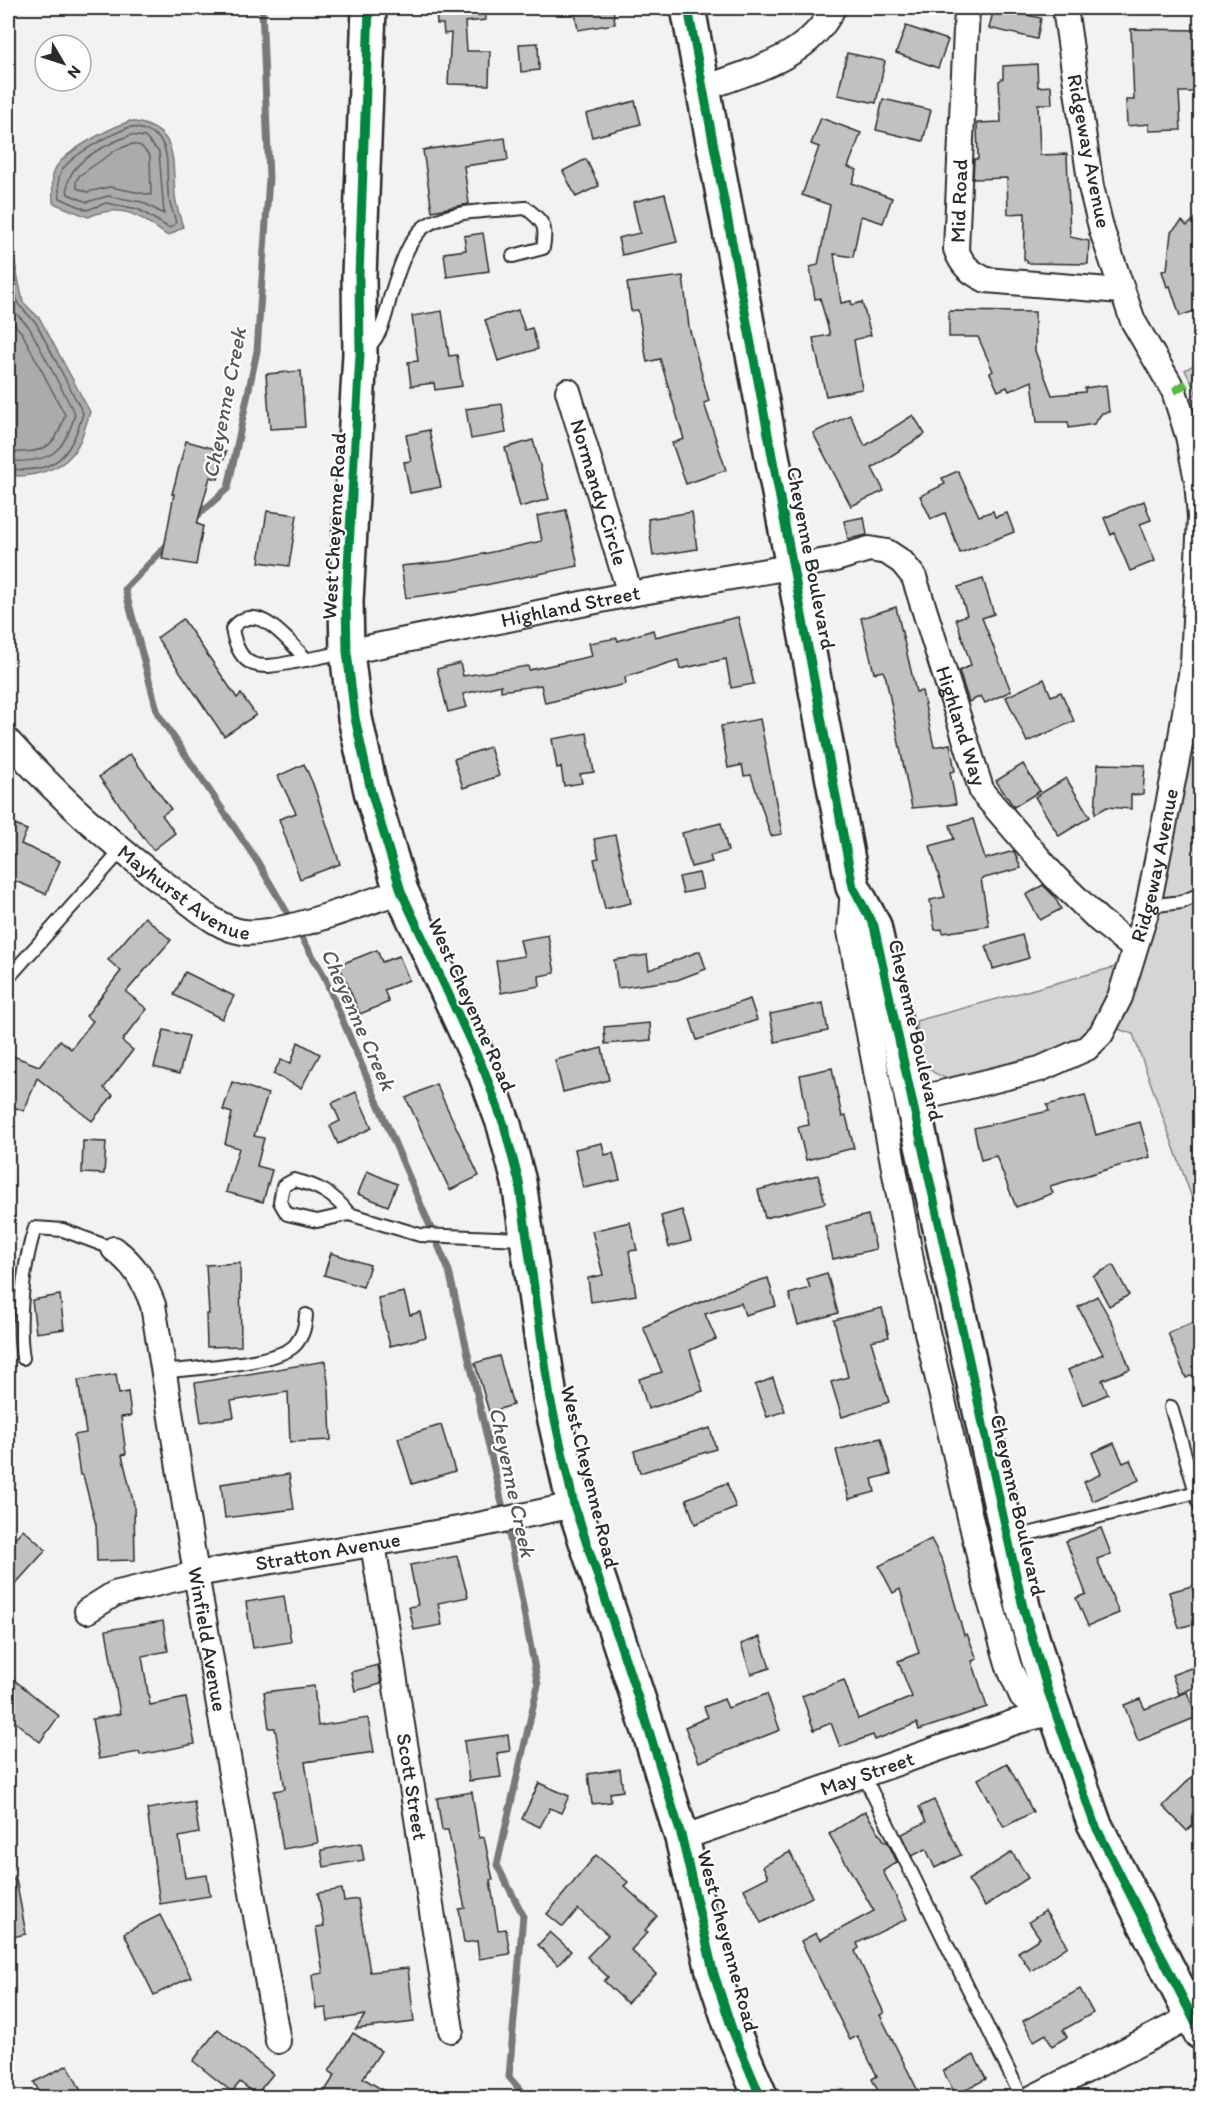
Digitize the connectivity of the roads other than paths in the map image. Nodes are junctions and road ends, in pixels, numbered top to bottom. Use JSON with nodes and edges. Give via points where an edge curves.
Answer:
{"nodes":[{"id":1,"x":369,"y":8,"type":"edge"},
{"id":2,"x":688,"y":8,"type":"edge"},
{"id":3,"x":833,"y":8,"type":"edge"},
{"id":4,"x":967,"y":8,"type":"edge"},
{"id":5,"x":1065,"y":8,"type":"edge"},
{"id":6,"x":705,"y":88,"type":"junction"},
{"id":7,"x":513,"y":256,"type":"dead end"},
{"id":8,"x":1121,"y":291,"type":"junction"},
{"id":9,"x":360,"y":354,"type":"junction"},
{"id":10,"x":568,"y":391,"type":"dead end"},
{"id":11,"x":795,"y":566,"type":"junction"},
{"id":12,"x":630,"y":594,"type":"junction"},
{"id":13,"x":347,"y":652,"type":"junction"},
{"id":14,"x":307,"y":660,"type":"junction"},
{"id":15,"x":8,"y":741,"type":"edge"},
{"id":16,"x":121,"y":851,"type":"junction"},
{"id":17,"x":853,"y":887,"type":"junction"},
{"id":18,"x":401,"y":891,"type":"junction"},
{"id":19,"x":1200,"y":894,"type":"edge"},
{"id":20,"x":1148,"y":906,"type":"junction"},
{"id":21,"x":1133,"y":947,"type":"junction"},
{"id":22,"x":8,"y":978,"type":"edge"},
{"id":23,"x":914,"y":1100,"type":"junction"},
{"id":24,"x":349,"y":1214,"type":"junction"},
{"id":25,"x":527,"y":1239,"type":"junction"},
{"id":26,"x":114,"y":1249,"type":"joint"},
{"id":27,"x":306,"y":1315,"type":"dead end"},
{"id":28,"x":23,"y":1358,"type":"dead end"},
{"id":29,"x":164,"y":1372,"type":"junction"},
{"id":30,"x":1172,"y":1407,"type":"dead end"},
{"id":31,"x":1197,"y":1492,"type":"junction"},
{"id":32,"x":574,"y":1505,"type":"junction"},
{"id":33,"x":1200,"y":1506,"type":"edge"},
{"id":34,"x":1007,"y":1540,"type":"junction"},
{"id":35,"x":373,"y":1544,"type":"junction"},
{"id":36,"x":196,"y":1574,"type":"junction"},
{"id":37,"x":87,"y":1611,"type":"dead end"},
{"id":38,"x":1055,"y":1711,"type":"junction"},
{"id":39,"x":864,"y":1776,"type":"junction"},
{"id":40,"x":682,"y":1838,"type":"junction"},
{"id":41,"x":1196,"y":2024,"type":"edge"},
{"id":42,"x":451,"y":2030,"type":"dead end"},
{"id":43,"x":278,"y":2041,"type":"dead end"},
{"id":44,"x":760,"y":2097,"type":"edge"},
{"id":45,"x":1022,"y":2097,"type":"edge"},
{"id":46,"x":1032,"y":2097,"type":"edge"}],
"edges":[{"from":1,"to":9,"type":"street","name":"West Cheyenne Road","via":[[358,276]]},
{"from":2,"to":6,"type":"street","name":"Cheyenne Boulevard"},
{"from":3,"to":6,"type":"street","via":[[825,25],[791,54]]},
{"from":4,"to":8,"type":"street","name":"Mid Road","via":[[956,249],[961,263],[986,280]]},
{"from":5,"to":8,"type":"street","name":"Ridgeway Avenue","via":[[1091,187]]},
{"from":6,"to":11,"type":"street","name":"Cheyenne Boulevard"},
{"from":7,"to":9,"type":"lane","via":[[543,248],[546,232],[540,219],[526,208],[451,216],[425,226],[410,245],[396,277],[386,317],[373,342]]},
{"from":8,"to":20,"type":"street","name":"Ridgeway Avenue","via":[[1133,321],[1174,391],[1197,480],[1200,517],[1192,662]]},
{"from":9,"to":13,"type":"street","name":"West Cheyenne Road","via":[[346,602]]},
{"from":10,"to":12,"type":"street","name":"Normandy Circle"},
{"from":11,"to":12,"type":"street","name":"Highland Street"},
{"from":11,"to":17,"type":"street","name":"Cheyenne Boulevard"},
{"from":11,"to":21,"type":"street","name":"Highland Way","via":[[869,549],[887,552],[902,562],[914,577],[982,792],[1055,877]]},
{"from":12,"to":13,"type":"street","name":"Highland Street"},
{"from":13,"to":14,"type":"lane"},
{"from":13,"to":18,"type":"street","name":"West Cheyenne Road","via":[[355,718],[369,781]]},
{"from":14,"to":14,"type":"lane","via":[[266,668],[256,666],[235,646],[232,629],[248,618],[259,619],[273,626]]},
{"from":15,"to":16,"type":"street","name":"Mayhurst Avenue","via":[[49,786]]},
{"from":16,"to":18,"type":"street","name":"Mayhurst Avenue","via":[[222,925],[242,932],[280,929]]},
{"from":16,"to":22,"type":"lane"},
{"from":17,"to":23,"type":"street","name":"Cheyenne Boulevard","via":[[874,926]]},
{"from":17,"to":38,"type":"street","name":"Cheyenne Boulevard","via":[[850,931],[911,1264],[987,1590],[1009,1667],[1022,1696],[1033,1706]]},
{"from":18,"to":25,"type":"street","name":"West Cheyenne Road","via":[[494,1097],[519,1182]]},
{"from":19,"to":20,"type":"lane","via":[[1182,902]]},
{"from":20,"to":21,"type":"street","name":"Ridgeway Avenue"},
{"from":21,"to":23,"type":"street","name":"Ridgeway Avenue","via":[[1112,1016],[1087,1048],[1040,1069]]},
{"from":23,"to":34,"type":"street","name":"Cheyenne Boulevard"},
{"from":24,"to":24,"type":"lane","via":[[316,1221],[287,1214],[280,1202],[283,1186],[294,1180],[319,1186],[338,1199]]},
{"from":24,"to":25,"type":"lane","via":[[420,1235]]},
{"from":25,"to":32,"type":"street","name":"West Cheyenne Road","via":[[550,1398]]},
{"from":26,"to":28,"type":"lane","via":[[63,1230],[35,1228],[20,1320]]},
{"from":26,"to":29,"type":"street","name":"Winfield Avenue","via":[[143,1278],[153,1305]]},
{"from":27,"to":29,"type":"lane","via":[[304,1332],[294,1347],[275,1358]]},
{"from":29,"to":36,"type":"street","name":"Winfield Avenue"},
{"from":30,"to":31,"type":"lane"},
{"from":31,"to":33,"type":"lane"},
{"from":31,"to":34,"type":"lane"},
{"from":32,"to":35,"type":"street","name":"Stratton Avenue"},
{"from":32,"to":40,"type":"street","name":"West Cheyenne Road"},
{"from":34,"to":38,"type":"street","name":"Cheyenne Boulevard"},
{"from":35,"to":36,"type":"street","name":"Stratton Avenue"},
{"from":35,"to":42,"type":"street","name":"Scott Street"},
{"from":36,"to":37,"type":"street","name":"Stratton Avenue","via":[[114,1594]]},
{"from":36,"to":43,"type":"street","name":"Winfield Avenue"},
{"from":38,"to":39,"type":"street","name":"May Street"},
{"from":38,"to":41,"type":"street","name":"Cheyenne Boulevard","via":[[1094,1823]]},
{"from":39,"to":40,"type":"street","name":"May Street"},
{"from":39,"to":45,"type":"lane"},
{"from":40,"to":44,"type":"street","name":"West Cheyenne Road","via":[[713,1971]]},
{"from":41,"to":46,"type":"street"}]}
